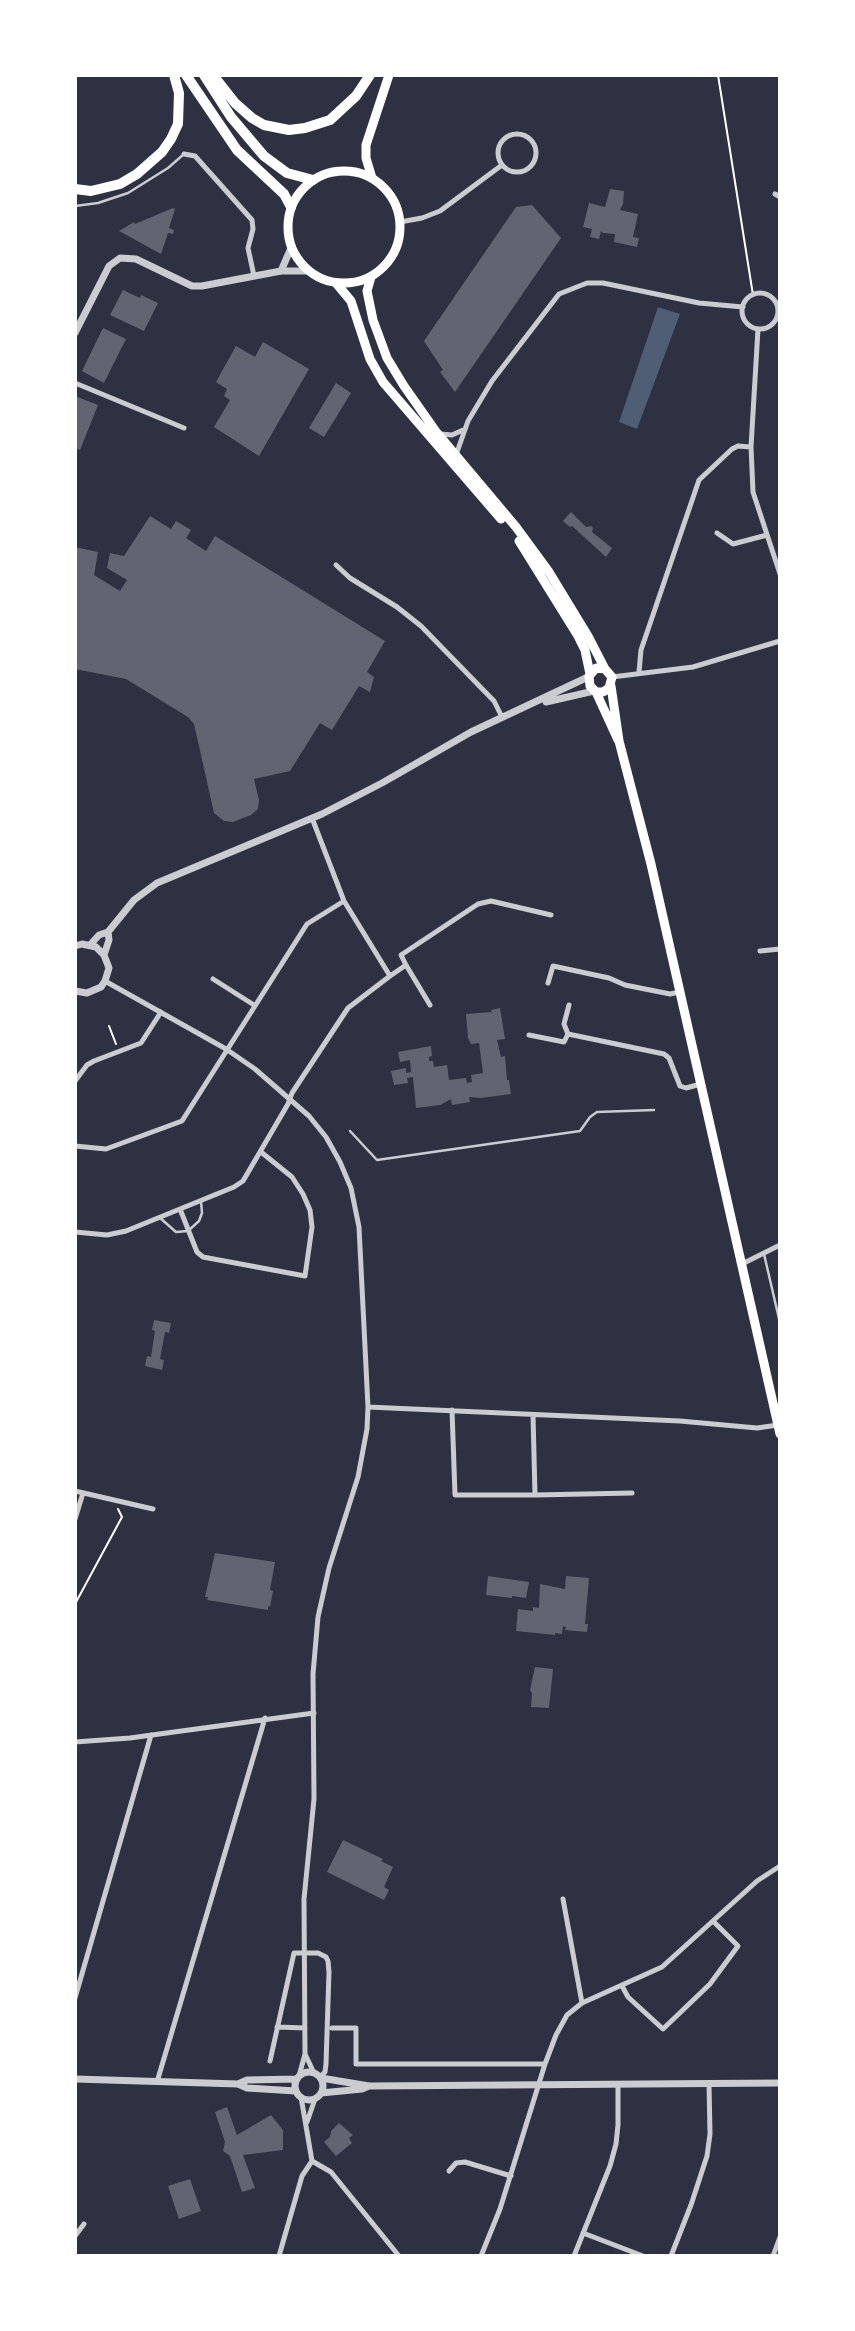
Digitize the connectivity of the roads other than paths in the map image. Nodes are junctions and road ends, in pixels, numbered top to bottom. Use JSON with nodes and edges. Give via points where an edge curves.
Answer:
{"nodes":[{"id":1,"x":174,"y":75,"type":"edge"},
{"id":2,"x":186,"y":75,"type":"edge"},
{"id":3,"x":204,"y":75,"type":"edge"},
{"id":4,"x":213,"y":75,"type":"edge"},
{"id":5,"x":370,"y":75,"type":"edge"},
{"id":6,"x":389,"y":75,"type":"edge"},
{"id":7,"x":184,"y":154,"type":"joint"},
{"id":8,"x":502,"y":165,"type":"junction"},
{"id":9,"x":372,"y":178,"type":"junction"},
{"id":10,"x":313,"y":180,"type":"junction"},
{"id":11,"x":75,"y":189,"type":"edge"},
{"id":12,"x":75,"y":206,"type":"edge"},
{"id":13,"x":291,"y":207,"type":"junction"},
{"id":14,"x":400,"y":222,"type":"junction"},
{"id":15,"x":291,"y":248,"type":"junction"},
{"id":16,"x":281,"y":271,"type":"junction"},
{"id":17,"x":308,"y":271,"type":"junction"},
{"id":18,"x":254,"y":276,"type":"junction"},
{"id":19,"x":371,"y":277,"type":"junction"},
{"id":20,"x":336,"y":283,"type":"junction"},
{"id":21,"x":780,"y":294,"type":"edge"},
{"id":22,"x":774,"y":300,"type":"junction"},
{"id":23,"x":743,"y":307,"type":"junction"},
{"id":24,"x":779,"y":317,"type":"edge"},
{"id":25,"x":758,"y":329,"type":"junction"},
{"id":26,"x":75,"y":332,"type":"edge"},
{"id":27,"x":75,"y":383,"type":"edge"},
{"id":28,"x":184,"y":428,"type":"dead end"},
{"id":29,"x":463,"y":430,"type":"junction"},
{"id":30,"x":437,"y":433,"type":"junction"},
{"id":31,"x":751,"y":447,"type":"junction"},
{"id":32,"x":457,"y":458,"type":"junction"},
{"id":33,"x":717,"y":533,"type":"dead end"},
{"id":34,"x":767,"y":534,"type":"junction"},
{"id":35,"x":780,"y":546,"type":"edge"},
{"id":36,"x":772,"y":548,"type":"junction"},
{"id":37,"x":336,"y":565,"type":"dead end"},
{"id":38,"x":780,"y":574,"type":"edge"},
{"id":39,"x":780,"y":641,"type":"edge"},
{"id":40,"x":605,"y":669,"type":"junction"},
{"id":41,"x":639,"y":672,"type":"junction"},
{"id":42,"x":589,"y":676,"type":"junction"},
{"id":43,"x":611,"y":681,"type":"junction"},
{"id":44,"x":595,"y":691,"type":"junction"},
{"id":45,"x":515,"y":711,"type":"junction"},
{"id":46,"x":502,"y":717,"type":"junction"},
{"id":47,"x":619,"y":741,"type":"junction"},
{"id":48,"x":312,"y":818,"type":"junction"},
{"id":49,"x":344,"y":901,"type":"junction"},
{"id":50,"x":551,"y":915,"type":"dead end"},
{"id":51,"x":108,"y":932,"type":"junction"},
{"id":52,"x":90,"y":945,"type":"junction"},
{"id":53,"x":75,"y":946,"type":"edge"},
{"id":54,"x":780,"y":949,"type":"edge"},
{"id":55,"x":760,"y":951,"type":"dead end"},
{"id":56,"x":104,"y":955,"type":"junction"},
{"id":57,"x":407,"y":965,"type":"junction"},
{"id":58,"x":390,"y":976,"type":"junction"},
{"id":59,"x":213,"y":979,"type":"dead end"},
{"id":60,"x":105,"y":981,"type":"junction"},
{"id":61,"x":548,"y":983,"type":"dead end"},
{"id":62,"x":75,"y":991,"type":"edge"},
{"id":63,"x":680,"y":992,"type":"junction"},
{"id":64,"x":569,"y":1004,"type":"dead end"},
{"id":65,"x":254,"y":1005,"type":"junction"},
{"id":66,"x":430,"y":1005,"type":"dead end"},
{"id":67,"x":161,"y":1012,"type":"junction"},
{"id":68,"x":568,"y":1034,"type":"junction"},
{"id":69,"x":528,"y":1035,"type":"dead end"},
{"id":70,"x":226,"y":1049,"type":"junction"},
{"id":71,"x":75,"y":1081,"type":"edge"},
{"id":72,"x":701,"y":1084,"type":"junction"},
{"id":73,"x":290,"y":1099,"type":"junction"},
{"id":74,"x":654,"y":1110,"type":"dead end"},
{"id":75,"x":350,"y":1131,"type":"dead end"},
{"id":76,"x":75,"y":1146,"type":"edge"},
{"id":77,"x":261,"y":1152,"type":"junction"},
{"id":78,"x":201,"y":1201,"type":"junction"},
{"id":79,"x":180,"y":1209,"type":"junction"},
{"id":80,"x":159,"y":1217,"type":"junction"},
{"id":81,"x":188,"y":1231,"type":"junction"},
{"id":82,"x":75,"y":1232,"type":"edge"},
{"id":83,"x":780,"y":1245,"type":"edge"},
{"id":84,"x":764,"y":1253,"type":"junction"},
{"id":85,"x":742,"y":1264,"type":"junction"},
{"id":86,"x":780,"y":1323,"type":"edge"},
{"id":87,"x":368,"y":1407,"type":"junction"},
{"id":88,"x":452,"y":1410,"type":"junction"},
{"id":89,"x":533,"y":1415,"type":"junction"},
{"id":90,"x":779,"y":1430,"type":"edge"},
{"id":91,"x":79,"y":1492,"type":"edge"},
{"id":92,"x":632,"y":1493,"type":"dead end"},
{"id":93,"x":535,"y":1495,"type":"junction"},
{"id":94,"x":153,"y":1509,"type":"dead end"},
{"id":95,"x":75,"y":1519,"type":"edge"},
{"id":96,"x":314,"y":1713,"type":"junction"},
{"id":97,"x":265,"y":1718,"type":"junction"},
{"id":98,"x":151,"y":1735,"type":"junction"},
{"id":99,"x":75,"y":1742,"type":"edge"},
{"id":100,"x":780,"y":1866,"type":"edge"},
{"id":101,"x":563,"y":1899,"type":"dead end"},
{"id":102,"x":714,"y":1922,"type":"junction"},
{"id":103,"x":305,"y":1952,"type":"junction"},
{"id":104,"x":622,"y":1986,"type":"junction"},
{"id":105,"x":75,"y":1998,"type":"edge"},
{"id":106,"x":582,"y":2003,"type":"junction"},
{"id":107,"x":277,"y":2027,"type":"junction"},
{"id":108,"x":305,"y":2028,"type":"junction"},
{"id":109,"x":332,"y":2028,"type":"dead end"},
{"id":110,"x":305,"y":2054,"type":"junction"},
{"id":111,"x":270,"y":2061,"type":"dead end"},
{"id":112,"x":545,"y":2063,"type":"junction"},
{"id":113,"x":318,"y":2076,"type":"junction"},
{"id":114,"x":298,"y":2078,"type":"junction"},
{"id":115,"x":75,"y":2080,"type":"edge"},
{"id":116,"x":156,"y":2082,"type":"junction"},
{"id":117,"x":780,"y":2083,"type":"edge"},
{"id":118,"x":238,"y":2084,"type":"junction"},
{"id":119,"x":538,"y":2084,"type":"junction"},
{"id":120,"x":618,"y":2084,"type":"junction"},
{"id":121,"x":709,"y":2084,"type":"junction"},
{"id":122,"x":369,"y":2085,"type":"junction"},
{"id":123,"x":299,"y":2094,"type":"junction"},
{"id":124,"x":318,"y":2096,"type":"junction"},
{"id":125,"x":307,"y":2122,"type":"junction"},
{"id":126,"x":312,"y":2161,"type":"junction"},
{"id":127,"x":449,"y":2171,"type":"dead end"},
{"id":128,"x":511,"y":2176,"type":"junction"},
{"id":129,"x":84,"y":2224,"type":"dead end"},
{"id":130,"x":583,"y":2233,"type":"junction"},
{"id":131,"x":75,"y":2236,"type":"edge"},
{"id":132,"x":780,"y":2237,"type":"edge"},
{"id":133,"x":279,"y":2256,"type":"edge"},
{"id":134,"x":399,"y":2256,"type":"edge"},
{"id":135,"x":481,"y":2256,"type":"edge"},
{"id":136,"x":574,"y":2256,"type":"edge"},
{"id":137,"x":643,"y":2256,"type":"edge"},
{"id":138,"x":671,"y":2256,"type":"edge"},
{"id":139,"x":773,"y":2256,"type":"edge"}],
"edges":[{"from":1,"to":11,"type":"highway","via":[[179,93],[178,124],[162,152],[120,184],[91,191]]},
{"from":2,"to":13,"type":"highway","via":[[229,139],[284,194]]},
{"from":3,"to":10,"type":"highway","via":[[264,156],[287,173]]},
{"from":4,"to":5,"type":"highway","via":[[252,118],[289,130],[330,120]]},
{"from":6,"to":9,"type":"main road","via":[[366,145]]},
{"from":7,"to":12,"type":"lane","via":[[128,193]]},
{"from":7,"to":18,"type":"street","via":[[195,156],[252,220],[248,248]]},
{"from":8,"to":8,"type":"street","via":[[514,172],[528,169],[536,155],[532,140],[519,134],[505,137],[498,152]]},
{"from":8,"to":14,"type":"street","via":[[440,211]]},
{"from":9,"to":10,"type":"main road","via":[[342,171]]},
{"from":9,"to":14,"type":"main road","via":[[393,199]]},
{"from":10,"to":13,"type":"main road"},
{"from":13,"to":15,"type":"main road"},
{"from":14,"to":19,"type":"main road","via":[[392,257]]},
{"from":15,"to":16,"type":"street"},
{"from":15,"to":17,"type":"main road"},
{"from":16,"to":17,"type":"street"},
{"from":16,"to":18,"type":"street"},
{"from":17,"to":20,"type":"main road"},
{"from":18,"to":26,"type":"street","via":[[192,286],[136,259],[120,258],[109,267]]},
{"from":19,"to":20,"type":"main road"},
{"from":19,"to":30,"type":"main road","via":[[368,299],[387,358]]},
{"from":20,"to":42,"type":"main road","via":[[351,301],[370,359],[383,382],[530,555],[585,650]]},
{"from":21,"to":22,"type":"street"},
{"from":22,"to":23,"type":"street","via":[[765,294],[753,295]]},
{"from":22,"to":24,"type":"street"},
{"from":23,"to":25,"type":"street","via":[[747,323]]},
{"from":23,"to":29,"type":"street","via":[[603,283],[574,286],[559,294],[517,345]]},
{"from":24,"to":25,"type":"street","via":[[770,327]]},
{"from":25,"to":31,"type":"street"},
{"from":27,"to":28,"type":"street"},
{"from":29,"to":30,"type":"street","via":[[452,435]]},
{"from":29,"to":32,"type":"street"},
{"from":30,"to":32,"type":"main road"},
{"from":31,"to":34,"type":"street","via":[[753,492]]},
{"from":31,"to":41,"type":"street","via":[[732,449],[699,481],[641,650]]},
{"from":32,"to":40,"type":"main road","via":[[540,557]]},
{"from":33,"to":34,"type":"street","via":[[733,544]]},
{"from":34,"to":36,"type":"street"},
{"from":35,"to":36,"type":"street"},
{"from":36,"to":38,"type":"street"},
{"from":37,"to":46,"type":"street","via":[[421,626],[494,701]]},
{"from":39,"to":41,"type":"street","via":[[692,667]]},
{"from":40,"to":42,"type":"main road","via":[[596,668]]},
{"from":40,"to":43,"type":"main road"},
{"from":41,"to":43,"type":"street"},
{"from":42,"to":44,"type":"main road"},
{"from":42,"to":45,"type":"street"},
{"from":43,"to":44,"type":"main road","via":[[603,692]]},
{"from":43,"to":47,"type":"main road"},
{"from":44,"to":45,"type":"street"},
{"from":44,"to":47,"type":"main road"},
{"from":45,"to":46,"type":"street"},
{"from":46,"to":48,"type":"street"},
{"from":47,"to":63,"type":"main road"},
{"from":48,"to":49,"type":"street"},
{"from":48,"to":51,"type":"street","via":[[157,883],[134,900]]},
{"from":49,"to":58,"type":"street"},
{"from":49,"to":65,"type":"street","via":[[307,924]]},
{"from":50,"to":57,"type":"street","via":[[491,901],[478,904],[401,955]]},
{"from":51,"to":52,"type":"street"},
{"from":51,"to":56,"type":"street"},
{"from":52,"to":53,"type":"street"},
{"from":52,"to":56,"type":"street"},
{"from":54,"to":55,"type":"street"},
{"from":56,"to":60,"type":"street","via":[[109,968]]},
{"from":57,"to":58,"type":"street"},
{"from":57,"to":66,"type":"street"},
{"from":58,"to":73,"type":"street","via":[[348,1008]]},
{"from":59,"to":65,"type":"street"},
{"from":60,"to":62,"type":"street","via":[[88,993]]},
{"from":60,"to":67,"type":"street"},
{"from":61,"to":63,"type":"street","via":[[552,966],[625,985]]},
{"from":63,"to":72,"type":"main road"},
{"from":64,"to":68,"type":"street","via":[[564,1024]]},
{"from":65,"to":70,"type":"street"},
{"from":67,"to":70,"type":"street"},
{"from":67,"to":71,"type":"street","via":[[141,1043],[87,1065]]},
{"from":68,"to":69,"type":"street","via":[[564,1042]]},
{"from":68,"to":72,"type":"street","via":[[664,1054],[670,1058],[680,1086]]},
{"from":70,"to":73,"type":"street"},
{"from":70,"to":76,"type":"street","via":[[182,1121],[106,1149]]},
{"from":72,"to":85,"type":"main road"},
{"from":73,"to":77,"type":"street"},
{"from":73,"to":87,"type":"street","via":[[326,1138],[355,1203]]},
{"from":74,"to":75,"type":"lane","via":[[597,1112],[580,1131],[377,1160]]},
{"from":77,"to":78,"type":"street","via":[[243,1181]]},
{"from":77,"to":81,"type":"street","via":[[292,1177],[310,1210],[305,1276],[202,1257]]},
{"from":78,"to":79,"type":"street"},
{"from":78,"to":81,"type":"lane","via":[[199,1221]]},
{"from":79,"to":80,"type":"street"},
{"from":79,"to":81,"type":"street"},
{"from":80,"to":81,"type":"lane","via":[[176,1232]]},
{"from":80,"to":82,"type":"street","via":[[107,1235]]},
{"from":83,"to":84,"type":"street"},
{"from":84,"to":85,"type":"street"},
{"from":84,"to":86,"type":"lane"},
{"from":85,"to":90,"type":"main road"},
{"from":87,"to":88,"type":"street"},
{"from":87,"to":96,"type":"street","via":[[366,1443],[318,1617]]},
{"from":88,"to":89,"type":"street"},
{"from":88,"to":93,"type":"street","via":[[454,1494]]},
{"from":89,"to":90,"type":"street"},
{"from":89,"to":93,"type":"street"},
{"from":91,"to":94,"type":"street"},
{"from":91,"to":95,"type":"street"},
{"from":92,"to":93,"type":"street"},
{"from":96,"to":97,"type":"street"},
{"from":96,"to":103,"type":"street"},
{"from":97,"to":98,"type":"street"},
{"from":97,"to":116,"type":"street"},
{"from":98,"to":99,"type":"street"},
{"from":98,"to":105,"type":"street"},
{"from":100,"to":102,"type":"street"},
{"from":101,"to":106,"type":"street"},
{"from":102,"to":104,"type":"street","via":[[662,1967]]},
{"from":102,"to":104,"type":"street","via":[[738,1947],[710,1984],[663,2029]]},
{"from":103,"to":107,"type":"street","via":[[294,1953]]},
{"from":103,"to":108,"type":"street"},
{"from":103,"to":113,"type":"street","via":[[318,1952],[328,1961],[326,2064],[325,2072]]},
{"from":104,"to":106,"type":"street"},
{"from":106,"to":112,"type":"street","via":[[558,2029]]},
{"from":107,"to":108,"type":"street"},
{"from":107,"to":111,"type":"street"},
{"from":108,"to":110,"type":"street"},
{"from":109,"to":112,"type":"street","via":[[356,2028],[356,2064]]},
{"from":110,"to":113,"type":"street"},
{"from":110,"to":114,"type":"street"},
{"from":112,"to":119,"type":"street"},
{"from":113,"to":114,"type":"street","via":[[306,2072]]},
{"from":113,"to":122,"type":"street"},
{"from":113,"to":124,"type":"street","via":[[323,2086]]},
{"from":114,"to":118,"type":"street"},
{"from":114,"to":123,"type":"street"},
{"from":115,"to":116,"type":"street"},
{"from":116,"to":118,"type":"street"},
{"from":117,"to":121,"type":"street"},
{"from":118,"to":123,"type":"street"},
{"from":119,"to":120,"type":"street"},
{"from":119,"to":122,"type":"street"},
{"from":119,"to":128,"type":"street"},
{"from":120,"to":121,"type":"street"},
{"from":120,"to":130,"type":"street","via":[[616,2144]]},
{"from":121,"to":138,"type":"street","via":[[707,2156]]},
{"from":122,"to":124,"type":"street"},
{"from":123,"to":124,"type":"street","via":[[307,2100]]},
{"from":123,"to":125,"type":"street"},
{"from":124,"to":125,"type":"street"},
{"from":125,"to":126,"type":"street"},
{"from":126,"to":133,"type":"street","via":[[302,2176]]},
{"from":126,"to":134,"type":"street","via":[[331,2172]]},
{"from":127,"to":128,"type":"street","via":[[465,2162]]},
{"from":128,"to":135,"type":"street"},
{"from":129,"to":131,"type":"street"},
{"from":130,"to":136,"type":"street"},
{"from":130,"to":137,"type":"street"},
{"from":132,"to":139,"type":"street"}]}
